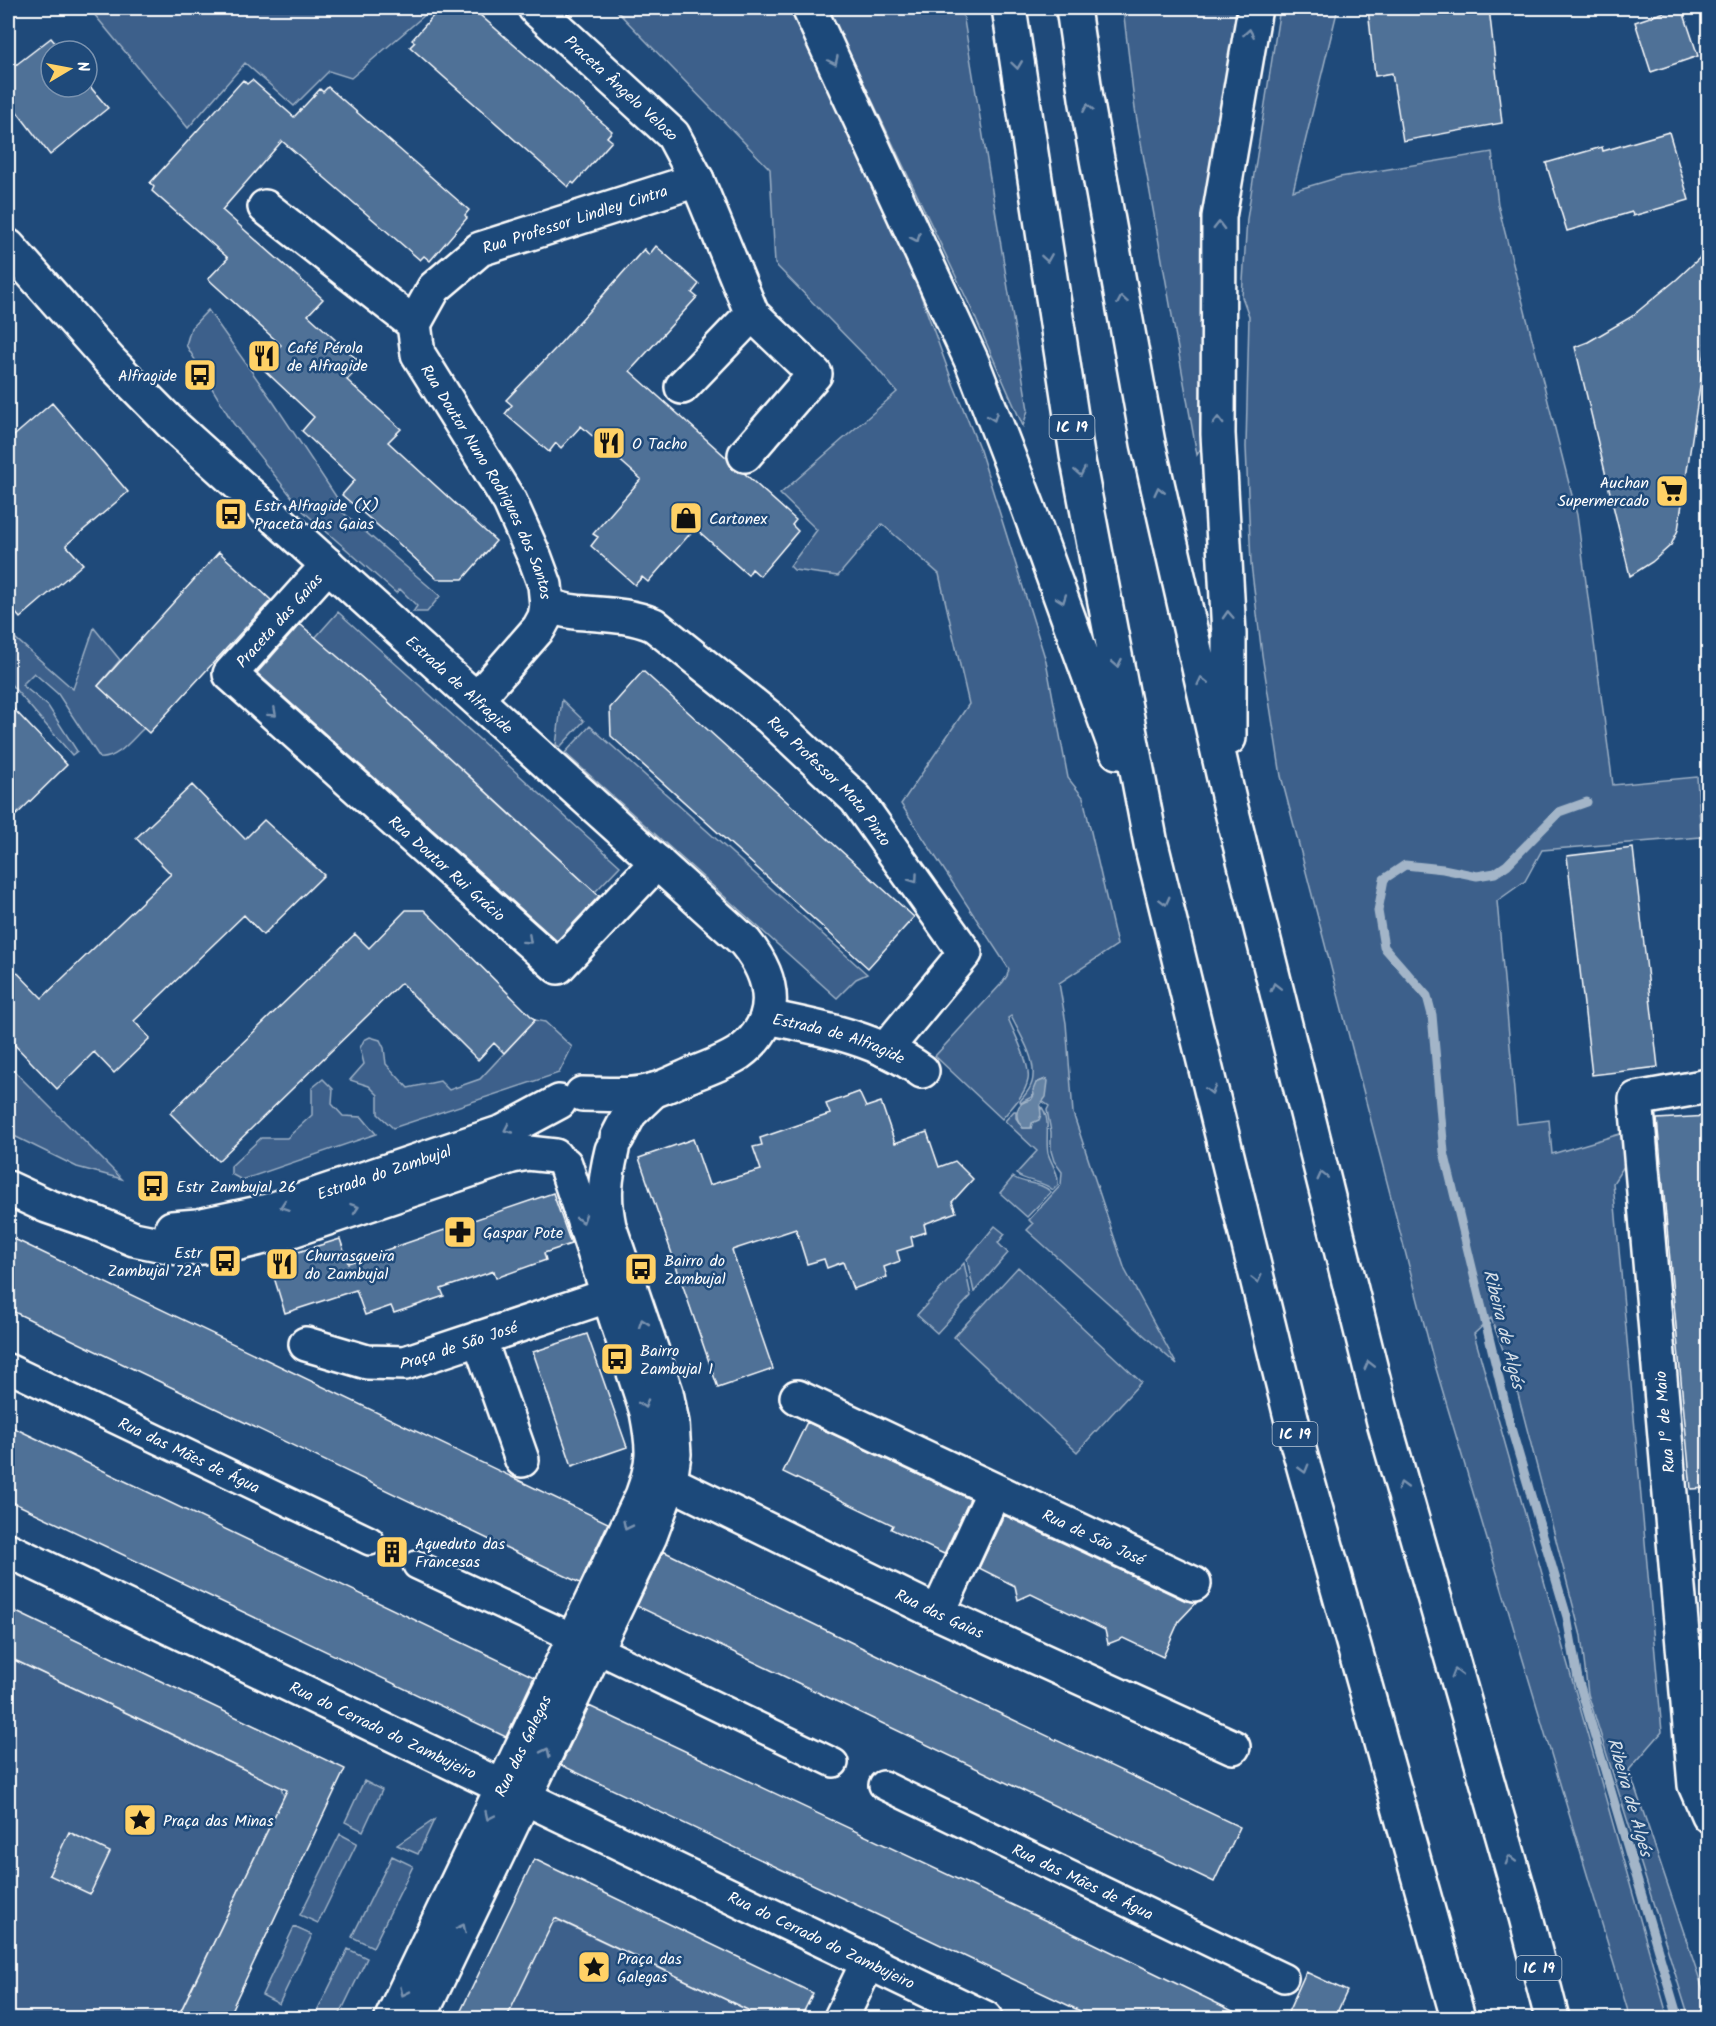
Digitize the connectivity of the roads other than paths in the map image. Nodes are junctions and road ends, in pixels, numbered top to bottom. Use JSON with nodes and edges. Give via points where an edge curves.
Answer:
{"nodes":[{"id":1,"x":535,"y":8,"type":"edge"},
{"id":2,"x":809,"y":8,"type":"edge"},
{"id":3,"x":1009,"y":8,"type":"edge"},
{"id":4,"x":1073,"y":8,"type":"edge"},
{"id":5,"x":1255,"y":8,"type":"edge"},
{"id":6,"x":698,"y":180,"type":"junction"},
{"id":7,"x":265,"y":207,"type":"dead end"},
{"id":8,"x":8,"y":246,"type":"edge"},
{"id":9,"x":752,"y":314,"type":"junction"},
{"id":10,"x":414,"y":324,"type":"junction"},
{"id":11,"x":682,"y":387,"type":"dead end"},
{"id":12,"x":745,"y":455,"type":"dead end"},
{"id":13,"x":328,"y":565,"type":"junction"},
{"id":14,"x":547,"y":605,"type":"junction"},
{"id":15,"x":230,"y":674,"type":"joint"},
{"id":16,"x":477,"y":699,"type":"junction"},
{"id":17,"x":1229,"y":800,"type":"junction"},
{"id":18,"x":1151,"y":844,"type":"junction"},
{"id":19,"x":657,"y":862,"type":"junction"},
{"id":20,"x":767,"y":1017,"type":"junction"},
{"id":21,"x":885,"y":1050,"type":"junction"},
{"id":22,"x":922,"y":1071,"type":"dead end"},
{"id":23,"x":1708,"y":1086,"type":"edge"},
{"id":24,"x":654,"y":1090,"type":"junction"},
{"id":25,"x":571,"y":1098,"type":"junction"},
{"id":26,"x":614,"y":1144,"type":"junction"},
{"id":27,"x":560,"y":1160,"type":"junction"},
{"id":28,"x":8,"y":1188,"type":"edge"},
{"id":29,"x":96,"y":1222,"type":"junction"},
{"id":30,"x":619,"y":1291,"type":"junction"},
{"id":31,"x":479,"y":1338,"type":"junction"},
{"id":32,"x":306,"y":1344,"type":"dead end"},
{"id":33,"x":8,"y":1368,"type":"edge"},
{"id":34,"x":797,"y":1397,"type":"dead end"},
{"id":35,"x":522,"y":1460,"type":"dead end"},
{"id":36,"x":660,"y":1477,"type":"junction"},
{"id":37,"x":994,"y":1491,"type":"junction"},
{"id":38,"x":370,"y":1541,"type":"dead end"},
{"id":39,"x":8,"y":1550,"type":"edge"},
{"id":40,"x":417,"y":1565,"type":"dead end"},
{"id":41,"x":1194,"y":1584,"type":"dead end"},
{"id":42,"x":938,"y":1613,"type":"junction"},
{"id":43,"x":566,"y":1634,"type":"dead end"},
{"id":44,"x":603,"y":1652,"type":"dead end"},
{"id":45,"x":1233,"y":1747,"type":"dead end"},
{"id":46,"x":834,"y":1763,"type":"dead end"},
{"id":47,"x":883,"y":1785,"type":"dead end"},
{"id":48,"x":513,"y":1792,"type":"junction"},
{"id":49,"x":1708,"y":1815,"type":"edge"},
{"id":50,"x":1526,"y":1917,"type":"junction"},
{"id":51,"x":868,"y":1962,"type":"junction"},
{"id":52,"x":1284,"y":1978,"type":"dead end"},
{"id":53,"x":392,"y":2019,"type":"edge"},
{"id":54,"x":419,"y":2019,"type":"edge"},
{"id":55,"x":841,"y":2019,"type":"edge"},
{"id":56,"x":985,"y":2019,"type":"edge"},
{"id":57,"x":1458,"y":2019,"type":"edge"},
{"id":58,"x":1552,"y":2019,"type":"edge"},
{"id":59,"x":1570,"y":2019,"type":"edge"}],
"edges":[{"from":1,"to":6,"type":"main road","name":"Praceta Ângelo Veloso","via":[[673,135]]},
{"from":2,"to":18,"type":"main road","one_way":true,"via":[[972,362]]},
{"from":3,"to":18,"type":"main road","number":"IC 19","one_way":true,"via":[[1077,455]]},
{"from":17,"to":4,"type":"main road","number":"IC 19","one_way":true,"via":[[1148,443]]},
{"from":17,"to":5,"type":"main road","one_way":true,"via":[[1229,634],[1218,434],[1219,217]]},
{"from":6,"to":9,"type":"main road","name":"Praceta Ângelo Veloso"},
{"from":6,"to":10,"type":"main road","name":"Rua Professor Lindley Cintra","via":[[480,249],[434,288]]},
{"from":7,"to":10,"type":"main road"},
{"from":8,"to":13,"type":"main road","name":"Estrada de Alfragide","via":[[152,405]]},
{"from":9,"to":11,"type":"main road"},
{"from":9,"to":12,"type":"main road","via":[[815,374]]},
{"from":10,"to":14,"type":"main road","name":"Rua Doutor Nuno Rodrigues dos Santos","via":[[418,354],[510,502],[545,585]]},
{"from":13,"to":15,"type":"main road","name":"Praceta das Gaias"},
{"from":13,"to":16,"type":"main road","name":"Estrada de Alfragide"},
{"from":14,"to":16,"type":"main road","name":"Rua Doutor Nuno Rodrigues dos Santos","via":[[539,628]]},
{"from":14,"to":21,"type":"main road","name":"Rua Professor Mota Pinto","one_way":true,"via":[[641,619],[667,633],[770,718],[856,798],[965,953]]},
{"from":15,"to":19,"type":"main road","name":"Rua Doutor Rui Grácio","one_way":true,"via":[[558,967]]},
{"from":16,"to":19,"type":"main road","name":"Estrada de Alfragide"},
{"from":50,"to":17,"type":"main road","number":"IC 19","one_way":true,"via":[[1384,1422]]},
{"from":18,"to":57,"type":"main road","number":"IC 19","one_way":true,"via":[[1298,1446]]},
{"from":19,"to":20,"type":"main road","name":"Estrada de Alfragide","via":[[755,955],[769,986]]},
{"from":20,"to":21,"type":"main road","name":"Estrada de Alfragide","via":[[842,1033]]},
{"from":20,"to":24,"type":"main road","name":"Estrada do Zambujal","via":[[762,1029],[740,1052]]},
{"from":21,"to":22,"type":"main road","name":"Estrada de Alfragide"},
{"from":23,"to":49,"type":"main road","name":"Rua 1º de Maio","via":[[1636,1099],[1695,1785]]},
{"from":24,"to":25,"type":"main road","name":"Estrada do Zambujal"},
{"from":24,"to":26,"type":"main road","name":"Estrada do Zambujal","via":[[630,1113]]},
{"from":25,"to":26,"type":"main road","via":[[594,1097],[606,1103],[617,1125]]},
{"from":25,"to":27,"type":"main road","via":[[551,1111],[546,1122],[546,1140]]},
{"from":25,"to":29,"type":"main road","name":"Estrada do Zambujal","one_way":true,"via":[[503,1132],[268,1211],[198,1226],[145,1230]]},
{"from":26,"to":27,"type":"main road","via":[[603,1160],[591,1166],[578,1167]]},
{"from":26,"to":30,"type":"main road","via":[[604,1200]]},
{"from":29,"to":27,"type":"main road","name":"Estrada do Zambujal","one_way":true,"via":[[134,1239],[183,1249],[240,1243],[289,1231],[512,1156],[528,1153]]},
{"from":27,"to":30,"type":"main road","one_way":true},
{"from":28,"to":29,"type":"main road","name":"Estrada do Zambujal","via":[[46,1206]]},
{"from":30,"to":31,"type":"main road","name":"Praça de São José"},
{"from":30,"to":36,"type":"main road"},
{"from":31,"to":32,"type":"main road","name":"Praça de São José","via":[[405,1364],[367,1362]]},
{"from":31,"to":35,"type":"main road"},
{"from":33,"to":38,"type":"street","name":"Rua das Mães de Água"},
{"from":34,"to":37,"type":"main road","name":"Rua de São José"},
{"from":36,"to":42,"type":"main road","name":"Rua das Gaias"},
{"from":36,"to":48,"type":"main road","name":"Rua das Galegas","via":[[642,1496]]},
{"from":37,"to":41,"type":"main road","name":"Rua de São José"},
{"from":37,"to":42,"type":"main road"},
{"from":39,"to":48,"type":"main road","name":"Rua do Cerrado do Zambujeiro"},
{"from":40,"to":43,"type":"street"},
{"from":42,"to":45,"type":"main road","name":"Rua das Gaias"},
{"from":44,"to":46,"type":"street"},
{"from":47,"to":52,"type":"street","name":"Rua das Mães de Água"},
{"from":48,"to":51,"type":"main road","name":"Rua do Cerrado do Zambujeiro"},
{"from":48,"to":53,"type":"main road","name":"Rua das Galegas","one_way":true},
{"from":54,"to":48,"type":"main road","name":"Rua das Galegas","one_way":true},
{"from":50,"to":58,"type":"main road","number":"IC 19"},
{"from":50,"to":59,"type":"main road"},
{"from":51,"to":55,"type":"main road"},
{"from":51,"to":56,"type":"main road","name":"Rua do Cerrado do Zambujeiro"}]}
